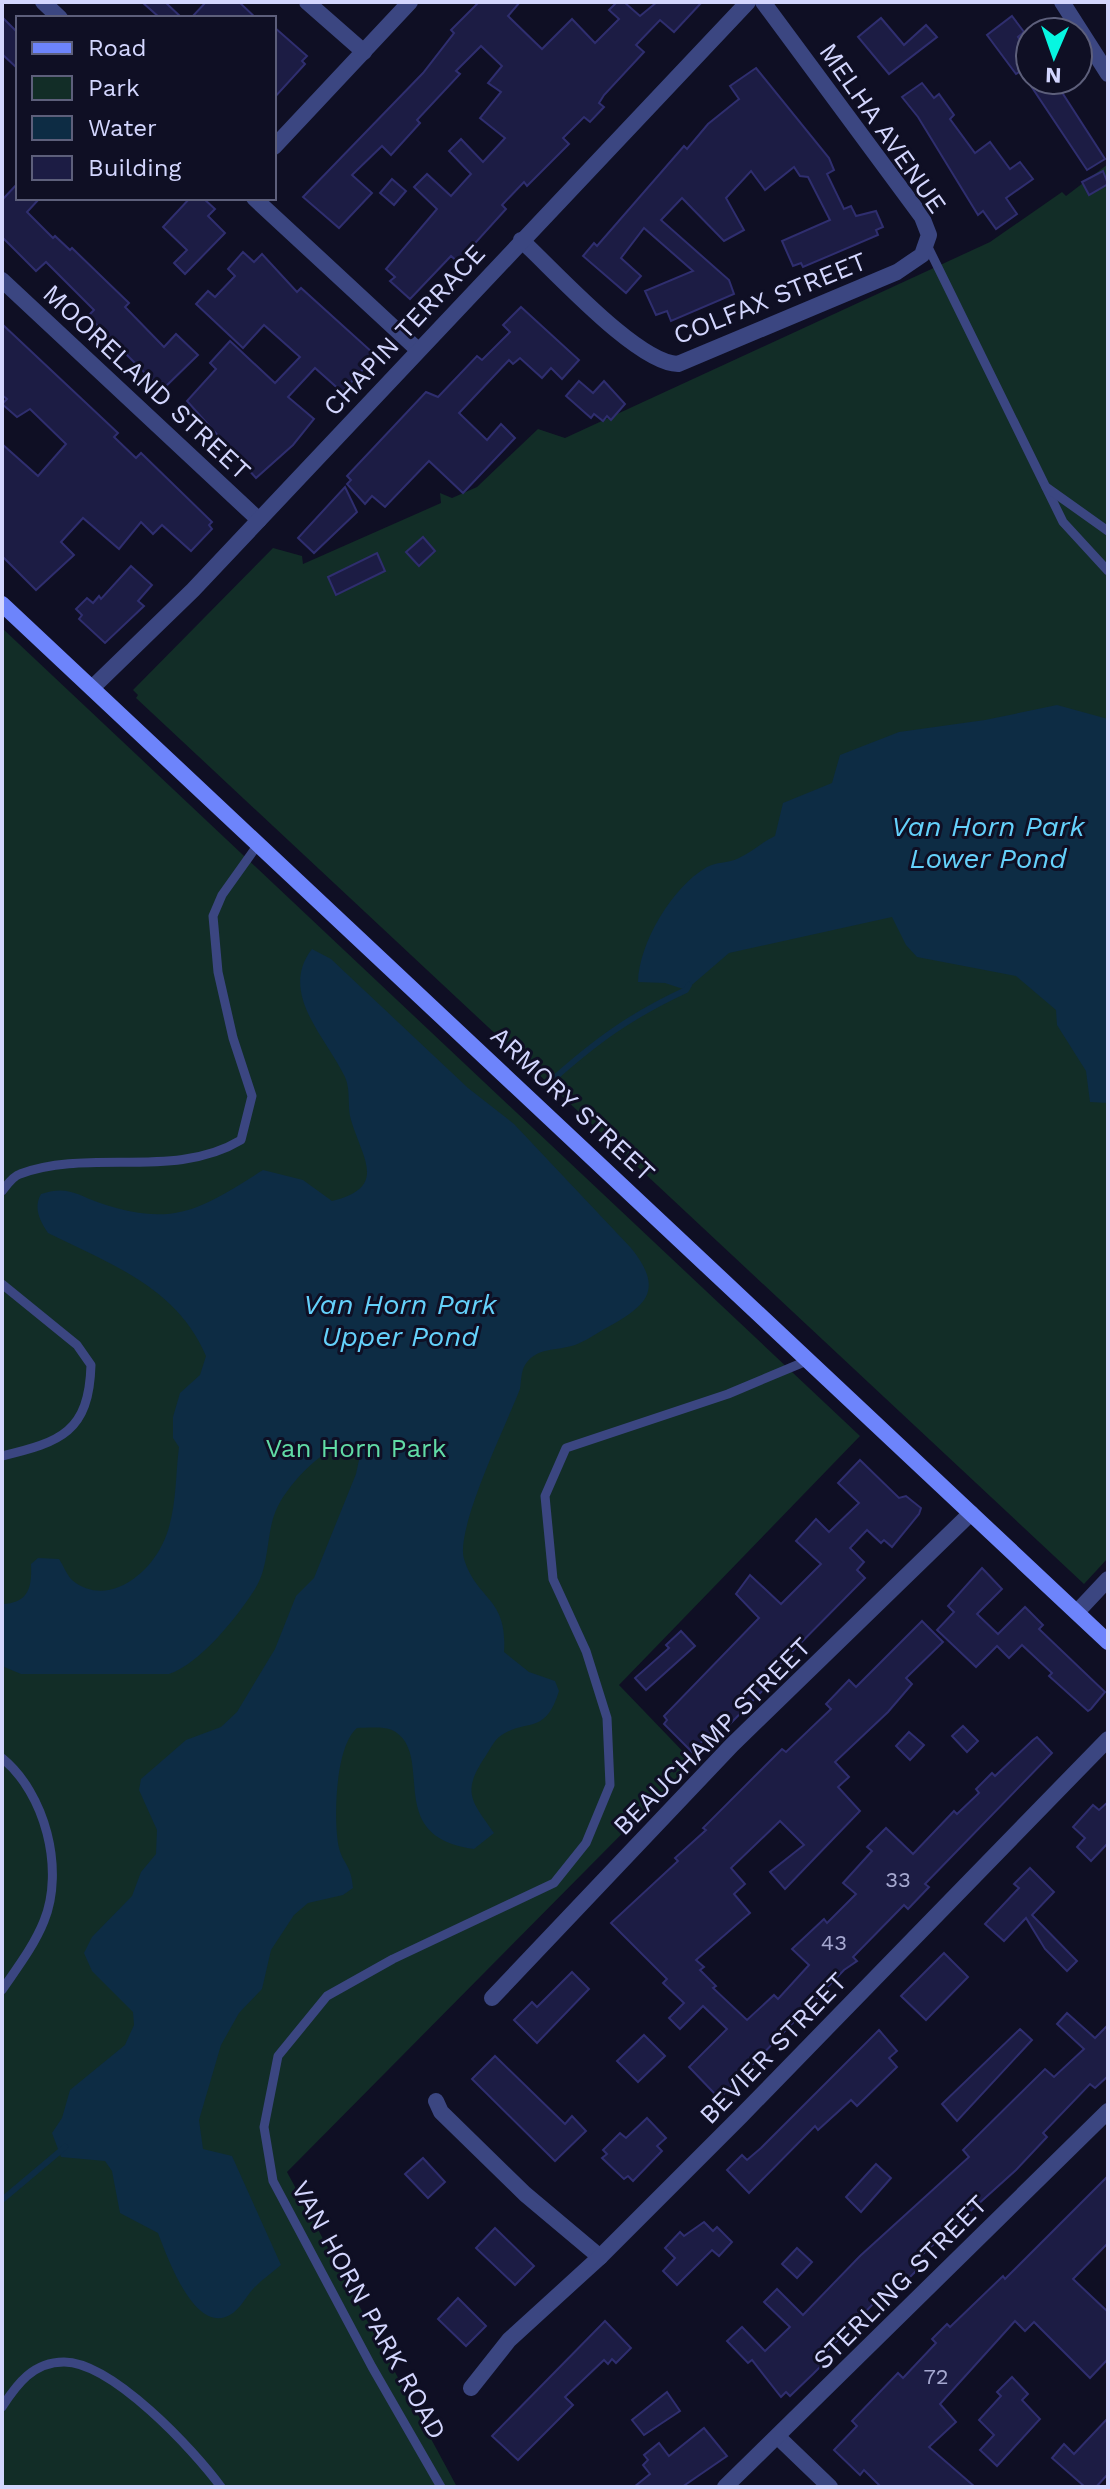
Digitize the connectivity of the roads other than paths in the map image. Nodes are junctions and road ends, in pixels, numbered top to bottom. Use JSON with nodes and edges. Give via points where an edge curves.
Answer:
{"nodes":[{"id":1,"x":43,"y":2,"type":"edge"},
{"id":2,"x":307,"y":2,"type":"edge"},
{"id":3,"x":410,"y":2,"type":"edge"},
{"id":4,"x":748,"y":2,"type":"edge"},
{"id":5,"x":763,"y":2,"type":"edge"},
{"id":6,"x":1062,"y":2,"type":"edge"},
{"id":7,"x":58,"y":16,"type":"edge"},
{"id":8,"x":364,"y":52,"type":"junction"},
{"id":9,"x":1108,"y":74,"type":"edge"},
{"id":10,"x":276,"y":145,"type":"edge"},
{"id":11,"x":256,"y":200,"type":"edge"},
{"id":12,"x":521,"y":240,"type":"junction"},
{"id":13,"x":927,"y":245,"type":"junction"},
{"id":14,"x":2,"y":280,"type":"edge"},
{"id":15,"x":418,"y":350,"type":"junction"},
{"id":16,"x":1046,"y":487,"type":"junction"},
{"id":17,"x":259,"y":520,"type":"junction"},
{"id":18,"x":1108,"y":531,"type":"edge"},
{"id":19,"x":1108,"y":571,"type":"edge"},
{"id":20,"x":2,"y":604,"type":"edge"},
{"id":21,"x":92,"y":688,"type":"junction"},
{"id":22,"x":260,"y":843,"type":"junction"},
{"id":23,"x":2,"y":1191,"type":"edge"},
{"id":24,"x":2,"y":1284,"type":"edge"},
{"id":25,"x":809,"y":1360,"type":"junction"},
{"id":26,"x":2,"y":1456,"type":"edge"},
{"id":27,"x":971,"y":1513,"type":"junction"},
{"id":28,"x":1108,"y":1579,"type":"edge"},
{"id":29,"x":1077,"y":1612,"type":"junction"},
{"id":30,"x":1108,"y":1642,"type":"edge"},
{"id":31,"x":1108,"y":1739,"type":"edge"},
{"id":32,"x":2,"y":1758,"type":"edge"},
{"id":33,"x":2,"y":1990,"type":"edge"},
{"id":34,"x":492,"y":1998,"type":"dead end"},
{"id":35,"x":436,"y":2101,"type":"dead end"},
{"id":36,"x":1108,"y":2111,"type":"edge"},
{"id":37,"x":600,"y":2257,"type":"junction"},
{"id":38,"x":471,"y":2388,"type":"dead end"},
{"id":39,"x":2,"y":2407,"type":"edge"},
{"id":40,"x":778,"y":2437,"type":"junction"},
{"id":41,"x":221,"y":2487,"type":"edge"},
{"id":42,"x":441,"y":2487,"type":"edge"},
{"id":43,"x":725,"y":2487,"type":"edge"},
{"id":44,"x":830,"y":2487,"type":"edge"}],
"edges":[{"from":1,"to":7,"type":"street"},
{"from":2,"to":8,"type":"street"},
{"from":3,"to":8,"type":"street"},
{"from":4,"to":12,"type":"street","name":"CHAPIN TERRACE"},
{"from":5,"to":13,"type":"street","name":"MELHA AVENUE","via":[[922,217]]},
{"from":6,"to":9,"type":"street"},
{"from":8,"to":10,"type":"street"},
{"from":11,"to":15,"type":"street"},
{"from":12,"to":13,"type":"street","name":"COLFAX STREET","via":[[639,350],[678,364],[897,272],[922,255]]},
{"from":12,"to":15,"type":"street","name":"CHAPIN TERRACE"},
{"from":13,"to":16,"type":"lane"},
{"from":14,"to":17,"type":"street","name":"MOORELAND STREET"},
{"from":15,"to":17,"type":"street","name":"CHAPIN TERRACE"},
{"from":16,"to":18,"type":"lane"},
{"from":16,"to":19,"type":"lane","via":[[1063,522]]},
{"from":17,"to":21,"type":"street","name":"CHAPIN TERRACE"},
{"from":20,"to":21,"type":"main road","name":"ARMORY STREET"},
{"from":21,"to":22,"type":"main road","name":"ARMORY STREET"},
{"from":22,"to":23,"type":"lane","via":[[213,916],[218,972],[252,1096],[241,1140],[189,1158],[17,1174]]},
{"from":22,"to":25,"type":"main road","name":"ARMORY STREET"},
{"from":24,"to":26,"type":"lane","via":[[77,1345],[91,1365],[86,1407],[69,1433]]},
{"from":25,"to":27,"type":"main road","name":"ARMORY STREET"},
{"from":25,"to":42,"type":"lane","name":"VAN HORN PARK ROAD","via":[[728,1394],[566,1448],[545,1496],[553,1579],[586,1651],[607,1718],[610,1785],[586,1843],[554,1883],[327,1996],[278,2056],[264,2127],[273,2181]]},
{"from":27,"to":29,"type":"main road","name":"ARMORY STREET"},
{"from":27,"to":34,"type":"street","name":"BEAUCHAMP STREET","via":[[732,1745]]},
{"from":28,"to":29,"type":"street"},
{"from":29,"to":30,"type":"main road","name":"ARMORY STREET"},
{"from":31,"to":37,"type":"street","name":"BEVIER STREET"},
{"from":32,"to":33,"type":"lane","via":[[16,1769],[47,1825],[51,1877],[45,1920]]},
{"from":35,"to":37,"type":"street","via":[[525,2194]]},
{"from":36,"to":40,"type":"street","name":"STERLING STREET"},
{"from":37,"to":38,"type":"street","name":"BEVIER STREET","via":[[509,2340]]},
{"from":39,"to":41,"type":"lane","via":[[19,2379],[40,2367],[65,2362],[108,2376],[196,2453]]},
{"from":40,"to":43,"type":"street","name":"STERLING STREET"},
{"from":40,"to":44,"type":"street"}]}
